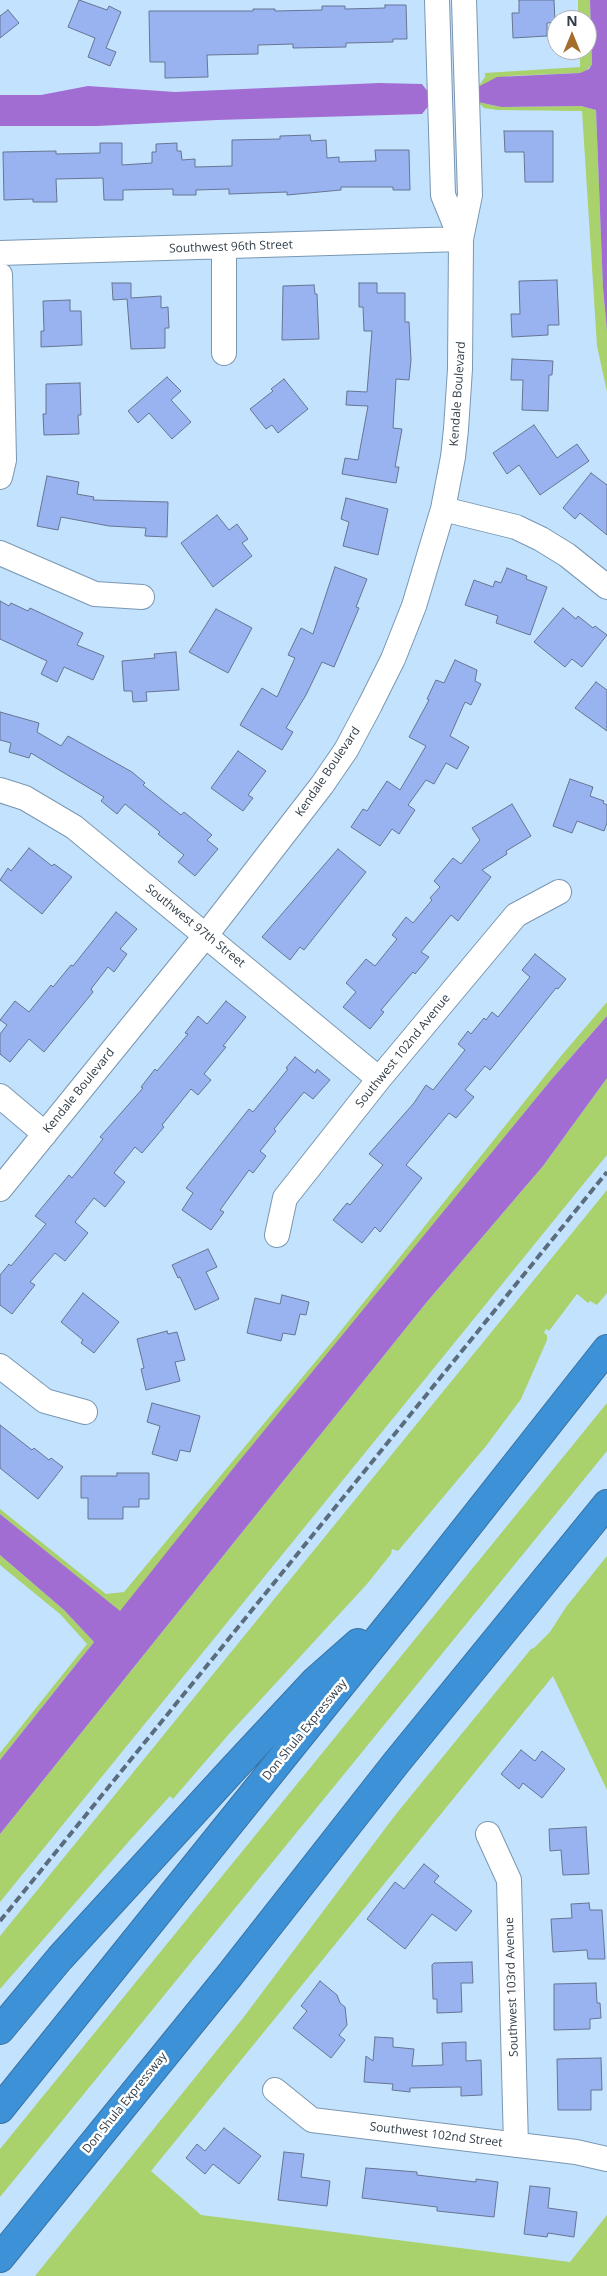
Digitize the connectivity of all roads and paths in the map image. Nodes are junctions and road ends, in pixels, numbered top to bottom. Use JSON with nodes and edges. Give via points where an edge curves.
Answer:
{"nodes":[{"id":1,"x":437,"y":0,"type":"edge"},
{"id":2,"x":464,"y":0,"type":"edge"},
{"id":3,"x":461,"y":239,"type":"junction"},
{"id":4,"x":224,"y":248,"type":"junction"},
{"id":5,"x":0,"y":253,"type":"edge"},
{"id":6,"x":0,"y":275,"type":"edge"},
{"id":7,"x":224,"y":354,"type":"dead end"},
{"id":8,"x":0,"y":477,"type":"edge"},
{"id":9,"x":443,"y":509,"type":"junction"},
{"id":10,"x":0,"y":554,"type":"edge"},
{"id":11,"x":607,"y":587,"type":"edge"},
{"id":12,"x":142,"y":597,"type":"dead end"},
{"id":13,"x":0,"y":790,"type":"edge"},
{"id":14,"x":559,"y":892,"type":"dead end"},
{"id":15,"x":206,"y":935,"type":"junction"},
{"id":16,"x":379,"y":1079,"type":"junction"},
{"id":17,"x":0,"y":1096,"type":"edge"},
{"id":18,"x":44,"y":1134,"type":"junction"},
{"id":19,"x":0,"y":1189,"type":"edge"},
{"id":20,"x":277,"y":1235,"type":"dead end"},
{"id":21,"x":607,"y":1349,"type":"edge"},
{"id":22,"x":0,"y":1366,"type":"edge"},
{"id":23,"x":85,"y":1412,"type":"dead end"},
{"id":24,"x":607,"y":1504,"type":"edge"},
{"id":25,"x":414,"y":1594,"type":"junction"},
{"id":26,"x":488,"y":1834,"type":"dead end"},
{"id":27,"x":0,"y":2030,"type":"edge"},
{"id":28,"x":275,"y":2090,"type":"dead end"},
{"id":29,"x":0,"y":2109,"type":"edge"},
{"id":30,"x":516,"y":2145,"type":"junction"},
{"id":31,"x":607,"y":2159,"type":"edge"},
{"id":32,"x":0,"y":2258,"type":"edge"}],
"edges":[{"from":1,"to":3,"type":"street","name":"Kendale Boulevard","via":[[443,195]]},
{"from":2,"to":3,"type":"street","name":"Kendale Boulevard","via":[[470,196]]},
{"from":3,"to":4,"type":"street","name":"Southwest 96th Street"},
{"from":3,"to":9,"type":"street","name":"Kendale Boulevard","via":[[458,405],[454,457]]},
{"from":4,"to":5,"type":"street","name":"Southwest 96th Street"},
{"from":4,"to":7,"type":"street"},
{"from":6,"to":8,"type":"street","via":[[4,460]]},
{"from":9,"to":11,"type":"street","via":[[516,527],[542,539]]},
{"from":9,"to":15,"type":"street","name":"Kendale Boulevard","via":[[414,606],[393,659],[359,727],[322,785]]},
{"from":10,"to":12,"type":"street","via":[[95,594]]},
{"from":13,"to":15,"type":"street","name":"Southwest 97th Street","via":[[25,798],[74,827]]},
{"from":14,"to":16,"type":"street","name":"Southwest 102nd Avenue","via":[[516,915]]},
{"from":15,"to":16,"type":"street","name":"Southwest 97th Street"},
{"from":15,"to":18,"type":"street","name":"Kendale Boulevard"},
{"from":16,"to":20,"type":"street","name":"Southwest 102nd Avenue","via":[[285,1198]]},
{"from":17,"to":18,"type":"street"},
{"from":18,"to":19,"type":"street","name":"Kendale Boulevard"},
{"from":21,"to":25,"type":"highway","name":"Don Shula Expressway"},
{"from":22,"to":23,"type":"street","via":[[45,1401]]},
{"from":24,"to":32,"type":"highway","name":"Don Shula Expressway"},
{"from":25,"to":27,"type":"highway","via":[[315,1681],[60,1958]]},
{"from":25,"to":29,"type":"highway","name":"Don Shula Expressway"},
{"from":26,"to":30,"type":"street","name":"Southwest 103rd Avenue","via":[[509,1880]]},
{"from":28,"to":30,"type":"street","name":"Southwest 102nd Street","via":[[312,2120]]},
{"from":30,"to":31,"type":"street","name":"Southwest 102nd Street"}]}
